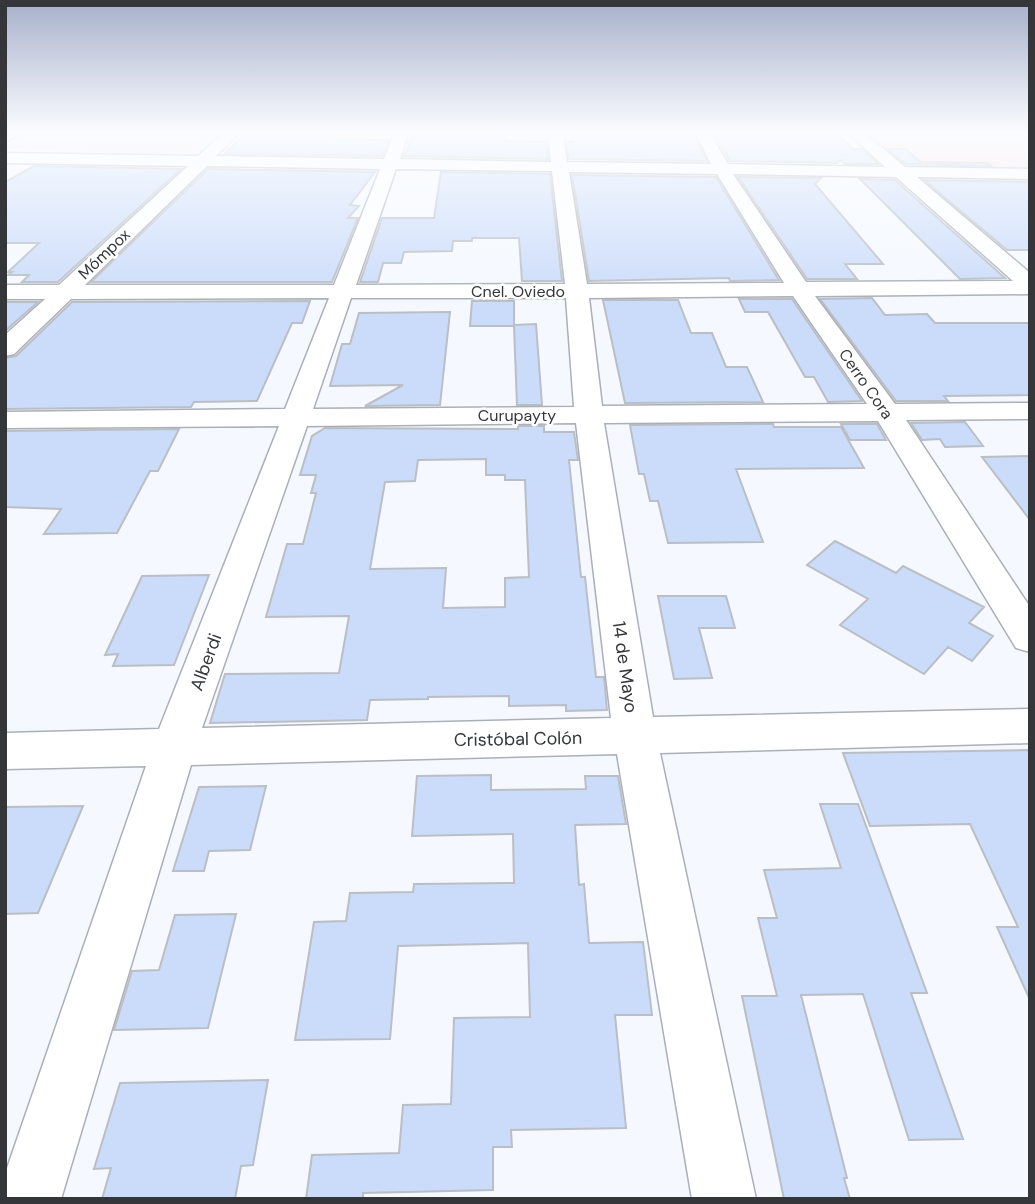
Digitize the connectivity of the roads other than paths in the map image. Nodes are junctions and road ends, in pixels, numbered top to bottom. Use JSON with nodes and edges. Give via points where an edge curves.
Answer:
{"nodes":[{"id":1,"x":174,"y":187,"type":"edge"},
{"id":2,"x":383,"y":187,"type":"edge"},
{"id":3,"x":562,"y":187,"type":"edge"},
{"id":4,"x":732,"y":187,"type":"edge"},
{"id":5,"x":917,"y":187,"type":"edge"},
{"id":6,"x":1030,"y":285,"type":"edge"},
{"id":7,"x":800,"y":289,"type":"junction"},
{"id":8,"x":577,"y":291,"type":"junction"},
{"id":9,"x":5,"y":292,"type":"edge"},
{"id":10,"x":64,"y":292,"type":"junction"},
{"id":11,"x":344,"y":292,"type":"junction"},
{"id":12,"x":5,"y":349,"type":"edge"},
{"id":13,"x":1030,"y":411,"type":"edge"},
{"id":14,"x":886,"y":412,"type":"junction"},
{"id":15,"x":589,"y":415,"type":"junction"},
{"id":16,"x":297,"y":417,"type":"junction"},
{"id":17,"x":5,"y":420,"type":"edge"},
{"id":18,"x":1030,"y":638,"type":"edge"},
{"id":19,"x":1030,"y":726,"type":"edge"},
{"id":20,"x":635,"y":736,"type":"junction"},
{"id":21,"x":174,"y":747,"type":"junction"},
{"id":22,"x":5,"y":751,"type":"edge"},
{"id":23,"x":29,"y":1199,"type":"edge"},
{"id":24,"x":724,"y":1199,"type":"edge"}],
"edges":[{"from":1,"to":10,"type":"street","name":"Mómpox"},
{"from":2,"to":11,"type":"street","name":"Alberdi"},
{"from":3,"to":8,"type":"street","name":"14 de Mayo"},
{"from":4,"to":7,"type":"street","name":"Cerro Cora"},
{"from":5,"to":6,"type":"street"},
{"from":6,"to":7,"type":"street","name":"Cnel. Oviedo"},
{"from":7,"to":8,"type":"street","name":"Cnel. Oviedo"},
{"from":7,"to":14,"type":"street","name":"Cerro Cora"},
{"from":8,"to":11,"type":"street","name":"Cnel. Oviedo"},
{"from":8,"to":15,"type":"street","name":"14 de Mayo"},
{"from":9,"to":10,"type":"street","name":"Cnel. Oviedo"},
{"from":10,"to":11,"type":"street","name":"Cnel. Oviedo"},
{"from":10,"to":12,"type":"street","name":"Mómpox"},
{"from":11,"to":16,"type":"street","name":"Alberdi"},
{"from":13,"to":14,"type":"street","name":"Curupayty"},
{"from":14,"to":15,"type":"street","name":"Curupayty"},
{"from":14,"to":18,"type":"street","name":"Cerro Cora"},
{"from":15,"to":16,"type":"street","name":"Curupayty"},
{"from":15,"to":20,"type":"street","name":"14 de Mayo"},
{"from":16,"to":17,"type":"street","name":"Curupayty"},
{"from":16,"to":21,"type":"street","name":"Alberdi"},
{"from":19,"to":20,"type":"street","name":"Cristóbal Colón"},
{"from":20,"to":21,"type":"street","name":"Cristóbal Colón"},
{"from":20,"to":24,"type":"street","name":"14 de Mayo"},
{"from":21,"to":22,"type":"street","name":"Cristóbal Colón"},
{"from":21,"to":23,"type":"street","name":"Alberdi"}]}
